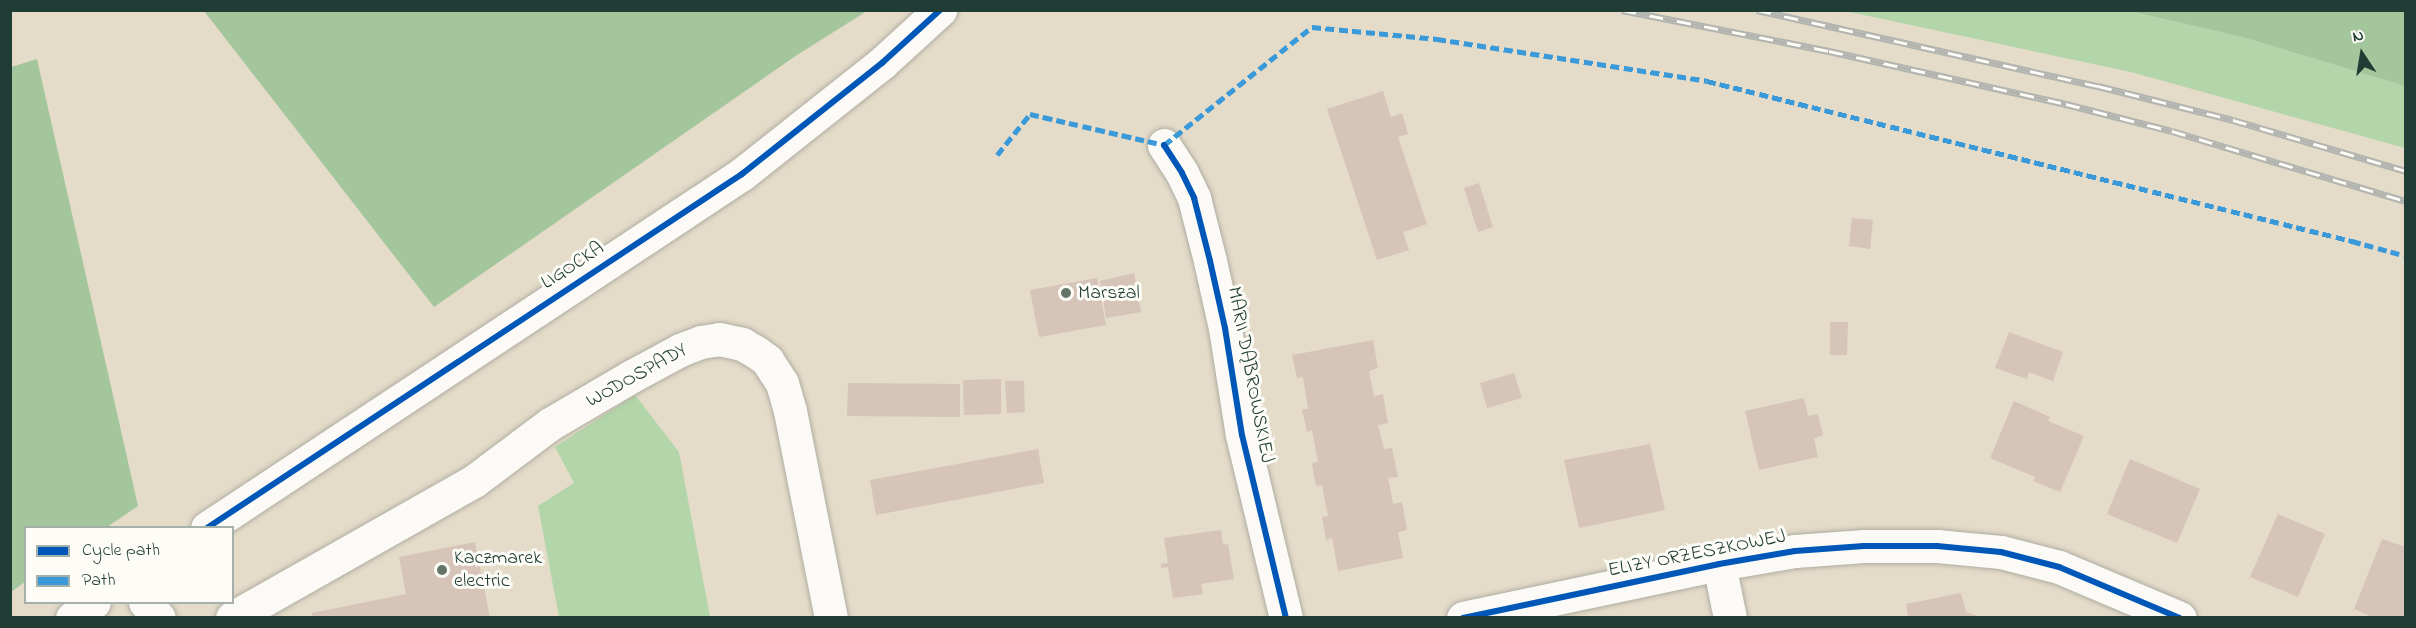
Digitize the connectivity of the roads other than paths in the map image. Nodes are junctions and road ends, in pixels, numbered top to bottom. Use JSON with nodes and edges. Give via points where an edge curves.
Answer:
{"nodes":[{"id":1,"x":940,"y":10,"type":"edge"},
{"id":2,"x":1164,"y":146,"type":"dead end"},
{"id":3,"x":210,"y":526,"type":"edge"},
{"id":4,"x":1719,"y":564,"type":"junction"},
{"id":5,"x":93,"y":604,"type":"edge"},
{"id":6,"x":146,"y":604,"type":"edge"},
{"id":7,"x":72,"y":618,"type":"edge"},
{"id":8,"x":159,"y":618,"type":"edge"},
{"id":9,"x":232,"y":618,"type":"edge"},
{"id":10,"x":831,"y":618,"type":"edge"},
{"id":11,"x":1286,"y":618,"type":"edge"},
{"id":12,"x":1463,"y":618,"type":"edge"},
{"id":13,"x":1730,"y":618,"type":"edge"},
{"id":14,"x":2180,"y":618,"type":"edge"}],
"edges":[{"from":1,"to":3,"type":"street","name":"LIGOCKA","via":[[882,63],[732,181]]},
{"from":2,"to":11,"type":"street","name":"MARII DĄBROWSKIEJ","via":[[1194,198],[1226,328],[1242,435]]},
{"from":4,"to":12,"type":"street","name":"ELIZY ORZESZKOWEJ"},
{"from":4,"to":13,"type":"street"},
{"from":4,"to":14,"type":"street","name":"ELIZY ORZESZKOWEJ","via":[[1795,551],[1864,546],[1937,546],[2001,552],[2059,567]]},
{"from":5,"to":7,"type":"street"},
{"from":6,"to":8,"type":"street"},
{"from":9,"to":10,"type":"street","name":"WODOSPADY","via":[[474,481],[550,424],[680,350],[719,339],[742,344],[767,360],[782,383]]}]}
